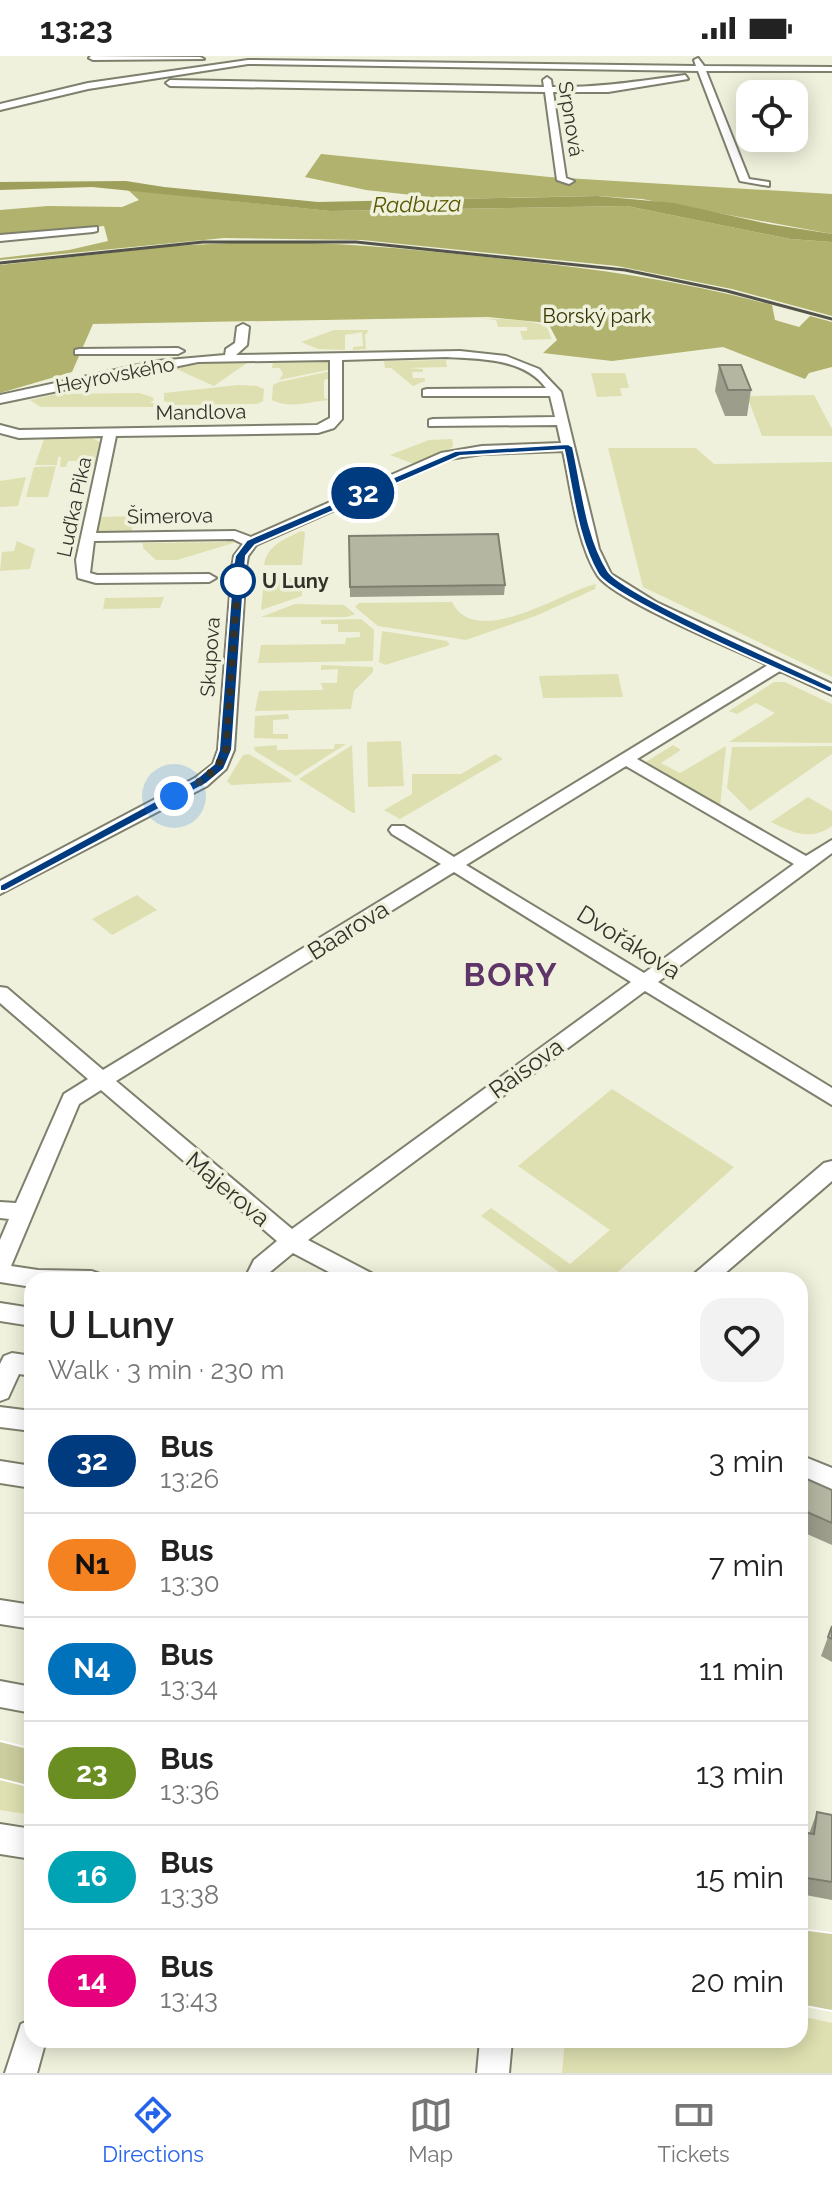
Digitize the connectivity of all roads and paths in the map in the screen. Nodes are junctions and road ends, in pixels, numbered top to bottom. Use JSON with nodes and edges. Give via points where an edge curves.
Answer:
{"nodes":[{"id":1,"x":543,"y":56,"type":"edge"},
{"id":2,"x":697,"y":56,"type":"edge"},
{"id":3,"x":93,"y":57,"type":"edge"},
{"id":4,"x":264,"y":59,"type":"edge"},
{"id":5,"x":352,"y":60,"type":"edge"},
{"id":6,"x":440,"y":60,"type":"edge"},
{"id":7,"x":244,"y":63,"type":"junction"},
{"id":8,"x":545,"y":68,"type":"junction"},
{"id":9,"x":832,"y":69,"type":"edge"},
{"id":10,"x":702,"y":70,"type":"junction"},
{"id":11,"x":121,"y":82,"type":"junction"},
{"id":12,"x":88,"y":86,"type":"junction"},
{"id":13,"x":549,"y":90,"type":"junction"},
{"id":14,"x":0,"y":107,"type":"edge"},
{"id":15,"x":569,"y":181,"type":"dead end"},
{"id":16,"x":766,"y":184,"type":"dead end"},
{"id":17,"x":93,"y":229,"type":"dead end"},
{"id":18,"x":22,"y":236,"type":"junction"},
{"id":19,"x":0,"y":238,"type":"edge"},
{"id":20,"x":76,"y":243,"type":"dead end"},
{"id":21,"x":243,"y":327,"type":"dead end"},
{"id":22,"x":79,"y":352,"type":"dead end"},
{"id":23,"x":230,"y":354,"type":"junction"},
{"id":24,"x":336,"y":355,"type":"junction"},
{"id":25,"x":555,"y":392,"type":"junction"},
{"id":26,"x":427,"y":393,"type":"dead end"},
{"id":27,"x":0,"y":399,"type":"edge"},
{"id":28,"x":563,"y":421,"type":"junction"},
{"id":29,"x":433,"y":423,"type":"dead end"},
{"id":30,"x":0,"y":429,"type":"edge"},
{"id":31,"x":110,"y":433,"type":"junction"},
{"id":32,"x":568,"y":447,"type":"junction"},
{"id":33,"x":88,"y":537,"type":"junction"},
{"id":34,"x":251,"y":542,"type":"junction"},
{"id":35,"x":209,"y":578,"type":"dead end"},
{"id":36,"x":779,"y":665,"type":"junction"},
{"id":37,"x":832,"y":690,"type":"edge"},
{"id":38,"x":627,"y":760,"type":"junction"},
{"id":39,"x":398,"y":830,"type":"dead end"},
{"id":40,"x":832,"y":845,"type":"edge"},
{"id":41,"x":805,"y":863,"type":"junction"},
{"id":42,"x":455,"y":865,"type":"junction"},
{"id":43,"x":0,"y":888,"type":"edge"},
{"id":44,"x":643,"y":982,"type":"junction"},
{"id":45,"x":0,"y":993,"type":"edge"},
{"id":46,"x":101,"y":1081,"type":"junction"},
{"id":47,"x":832,"y":1098,"type":"edge"},
{"id":48,"x":832,"y":1169,"type":"edge"},
{"id":49,"x":0,"y":1210,"type":"edge"},
{"id":50,"x":23,"y":1212,"type":"junction"},
{"id":51,"x":291,"y":1241,"type":"junction"},
{"id":52,"x":0,"y":1266,"type":"edge"},
{"id":53,"x":259,"y":1272,"type":"edge"},
{"id":54,"x":350,"y":1272,"type":"edge"},
{"id":55,"x":711,"y":1272,"type":"edge"},
{"id":56,"x":0,"y":1273,"type":"edge"},
{"id":57,"x":24,"y":1277,"type":"edge"},
{"id":58,"x":0,"y":1312,"type":"edge"},
{"id":59,"x":24,"y":1316,"type":"edge"},
{"id":60,"x":24,"y":1365,"type":"edge"},
{"id":61,"x":0,"y":1391,"type":"edge"},
{"id":62,"x":0,"y":1417,"type":"edge"},
{"id":63,"x":24,"y":1420,"type":"edge"},
{"id":64,"x":808,"y":1470,"type":"edge"},
{"id":65,"x":0,"y":1472,"type":"edge"},
{"id":66,"x":24,"y":1476,"type":"edge"},
{"id":67,"x":832,"y":1480,"type":"edge"},
{"id":68,"x":0,"y":1612,"type":"edge"},
{"id":69,"x":24,"y":1616,"type":"edge"},
{"id":70,"x":0,"y":1694,"type":"edge"},
{"id":71,"x":24,"y":1698,"type":"edge"},
{"id":72,"x":0,"y":1760,"type":"edge"},
{"id":73,"x":24,"y":1766,"type":"edge"},
{"id":74,"x":0,"y":1839,"type":"edge"},
{"id":75,"x":24,"y":1843,"type":"edge"},
{"id":76,"x":808,"y":1951,"type":"edge"},
{"id":77,"x":832,"y":1954,"type":"edge"},
{"id":78,"x":808,"y":1986,"type":"edge"},
{"id":79,"x":832,"y":1990,"type":"edge"},
{"id":80,"x":28,"y":2048,"type":"edge"},
{"id":81,"x":495,"y":2048,"type":"edge"},
{"id":82,"x":21,"y":2073,"type":"edge"},
{"id":83,"x":493,"y":2073,"type":"edge"}],
"edges":[{"from":1,"to":8,"type":"street","name":"Srpnová"},
{"from":2,"to":10,"type":"street"},
{"from":3,"to":7,"type":"street"},
{"from":3,"to":12,"type":"street"},
{"from":4,"to":5,"type":"street"},
{"from":4,"to":7,"type":"street"},
{"from":5,"to":6,"type":"street"},
{"from":6,"to":8,"type":"street"},
{"from":7,"to":11,"type":"street"},
{"from":8,"to":10,"type":"street"},
{"from":8,"to":13,"type":"street","name":"Srpnová"},
{"from":9,"to":10,"type":"street"},
{"from":10,"to":13,"type":"street","via":[[608,89]]},
{"from":10,"to":16,"type":"street","via":[[745,181]]},
{"from":11,"to":12,"type":"street"},
{"from":11,"to":13,"type":"street"},
{"from":12,"to":14,"type":"street"},
{"from":13,"to":15,"type":"street","name":"Srpnová","via":[[562,180]]},
{"from":17,"to":18,"type":"street"},
{"from":18,"to":19,"type":"street"},
{"from":18,"to":20,"type":"street","via":[[27,248]]},
{"from":21,"to":23,"type":"street","via":[[241,345]]},
{"from":22,"to":23,"type":"street","name":"Heyrovského"},
{"from":23,"to":24,"type":"street","name":"Heyrovského"},
{"from":23,"to":27,"type":"street","name":"Heyrovského"},
{"from":24,"to":25,"type":"street","name":"Heyrovského","via":[[482,356],[540,374]]},
{"from":24,"to":31,"type":"street","name":"Mandlova","via":[[336,418],[325,428]]},
{"from":25,"to":26,"type":"street"},
{"from":25,"to":28,"type":"street"},
{"from":28,"to":29,"type":"street"},
{"from":28,"to":32,"type":"street"},
{"from":30,"to":31,"type":"street","name":"Mandlova","via":[[19,434]]},
{"from":31,"to":33,"type":"street","name":"Luďka Pika"},
{"from":32,"to":34,"type":"street","via":[[446,456]]},
{"from":32,"to":36,"type":"street","via":[[592,549],[605,576],[651,605]]},
{"from":33,"to":34,"type":"street","name":"Šimerova","via":[[235,535]]},
{"from":33,"to":35,"type":"street","name":"Luďka Pika","via":[[81,572],[85,577]]},
{"from":34,"to":43,"type":"street","name":"Skupova","via":[[239,568],[226,750],[220,766],[201,782]]},
{"from":36,"to":37,"type":"street"},
{"from":36,"to":38,"type":"street","name":"Baarova"},
{"from":38,"to":41,"type":"street"},
{"from":38,"to":42,"type":"street","name":"Baarova"},
{"from":39,"to":42,"type":"street","name":"Dvořákova"},
{"from":40,"to":41,"type":"street","name":"Raisova"},
{"from":41,"to":44,"type":"street","name":"Raisova"},
{"from":42,"to":44,"type":"street","name":"Dvořákova"},
{"from":42,"to":46,"type":"street","name":"Baarova"},
{"from":44,"to":47,"type":"street","name":"Dvořákova"},
{"from":44,"to":51,"type":"street","name":"Raisova"},
{"from":45,"to":46,"type":"street"},
{"from":46,"to":50,"type":"street","name":"Baarova","via":[[71,1099]]},
{"from":46,"to":51,"type":"street","name":"Majerova"},
{"from":48,"to":55,"type":"street"},
{"from":49,"to":50,"type":"street"},
{"from":50,"to":52,"type":"street","name":"Baarova"},
{"from":51,"to":53,"type":"street","name":"Raisova"},
{"from":51,"to":54,"type":"street","name":"Majerova"},
{"from":56,"to":57,"type":"street"},
{"from":58,"to":59,"type":"street"},
{"from":60,"to":61,"type":"street","via":[[12,1363]]},
{"from":62,"to":63,"type":"street"},
{"from":64,"to":67,"type":"street"},
{"from":65,"to":66,"type":"street"},
{"from":68,"to":69,"type":"street"},
{"from":70,"to":71,"type":"street"},
{"from":72,"to":73,"type":"main road"},
{"from":74,"to":75,"type":"street"},
{"from":76,"to":77,"type":"main road"},
{"from":78,"to":79,"type":"main road"},
{"from":80,"to":82,"type":"street"},
{"from":81,"to":83,"type":"street"}]}
